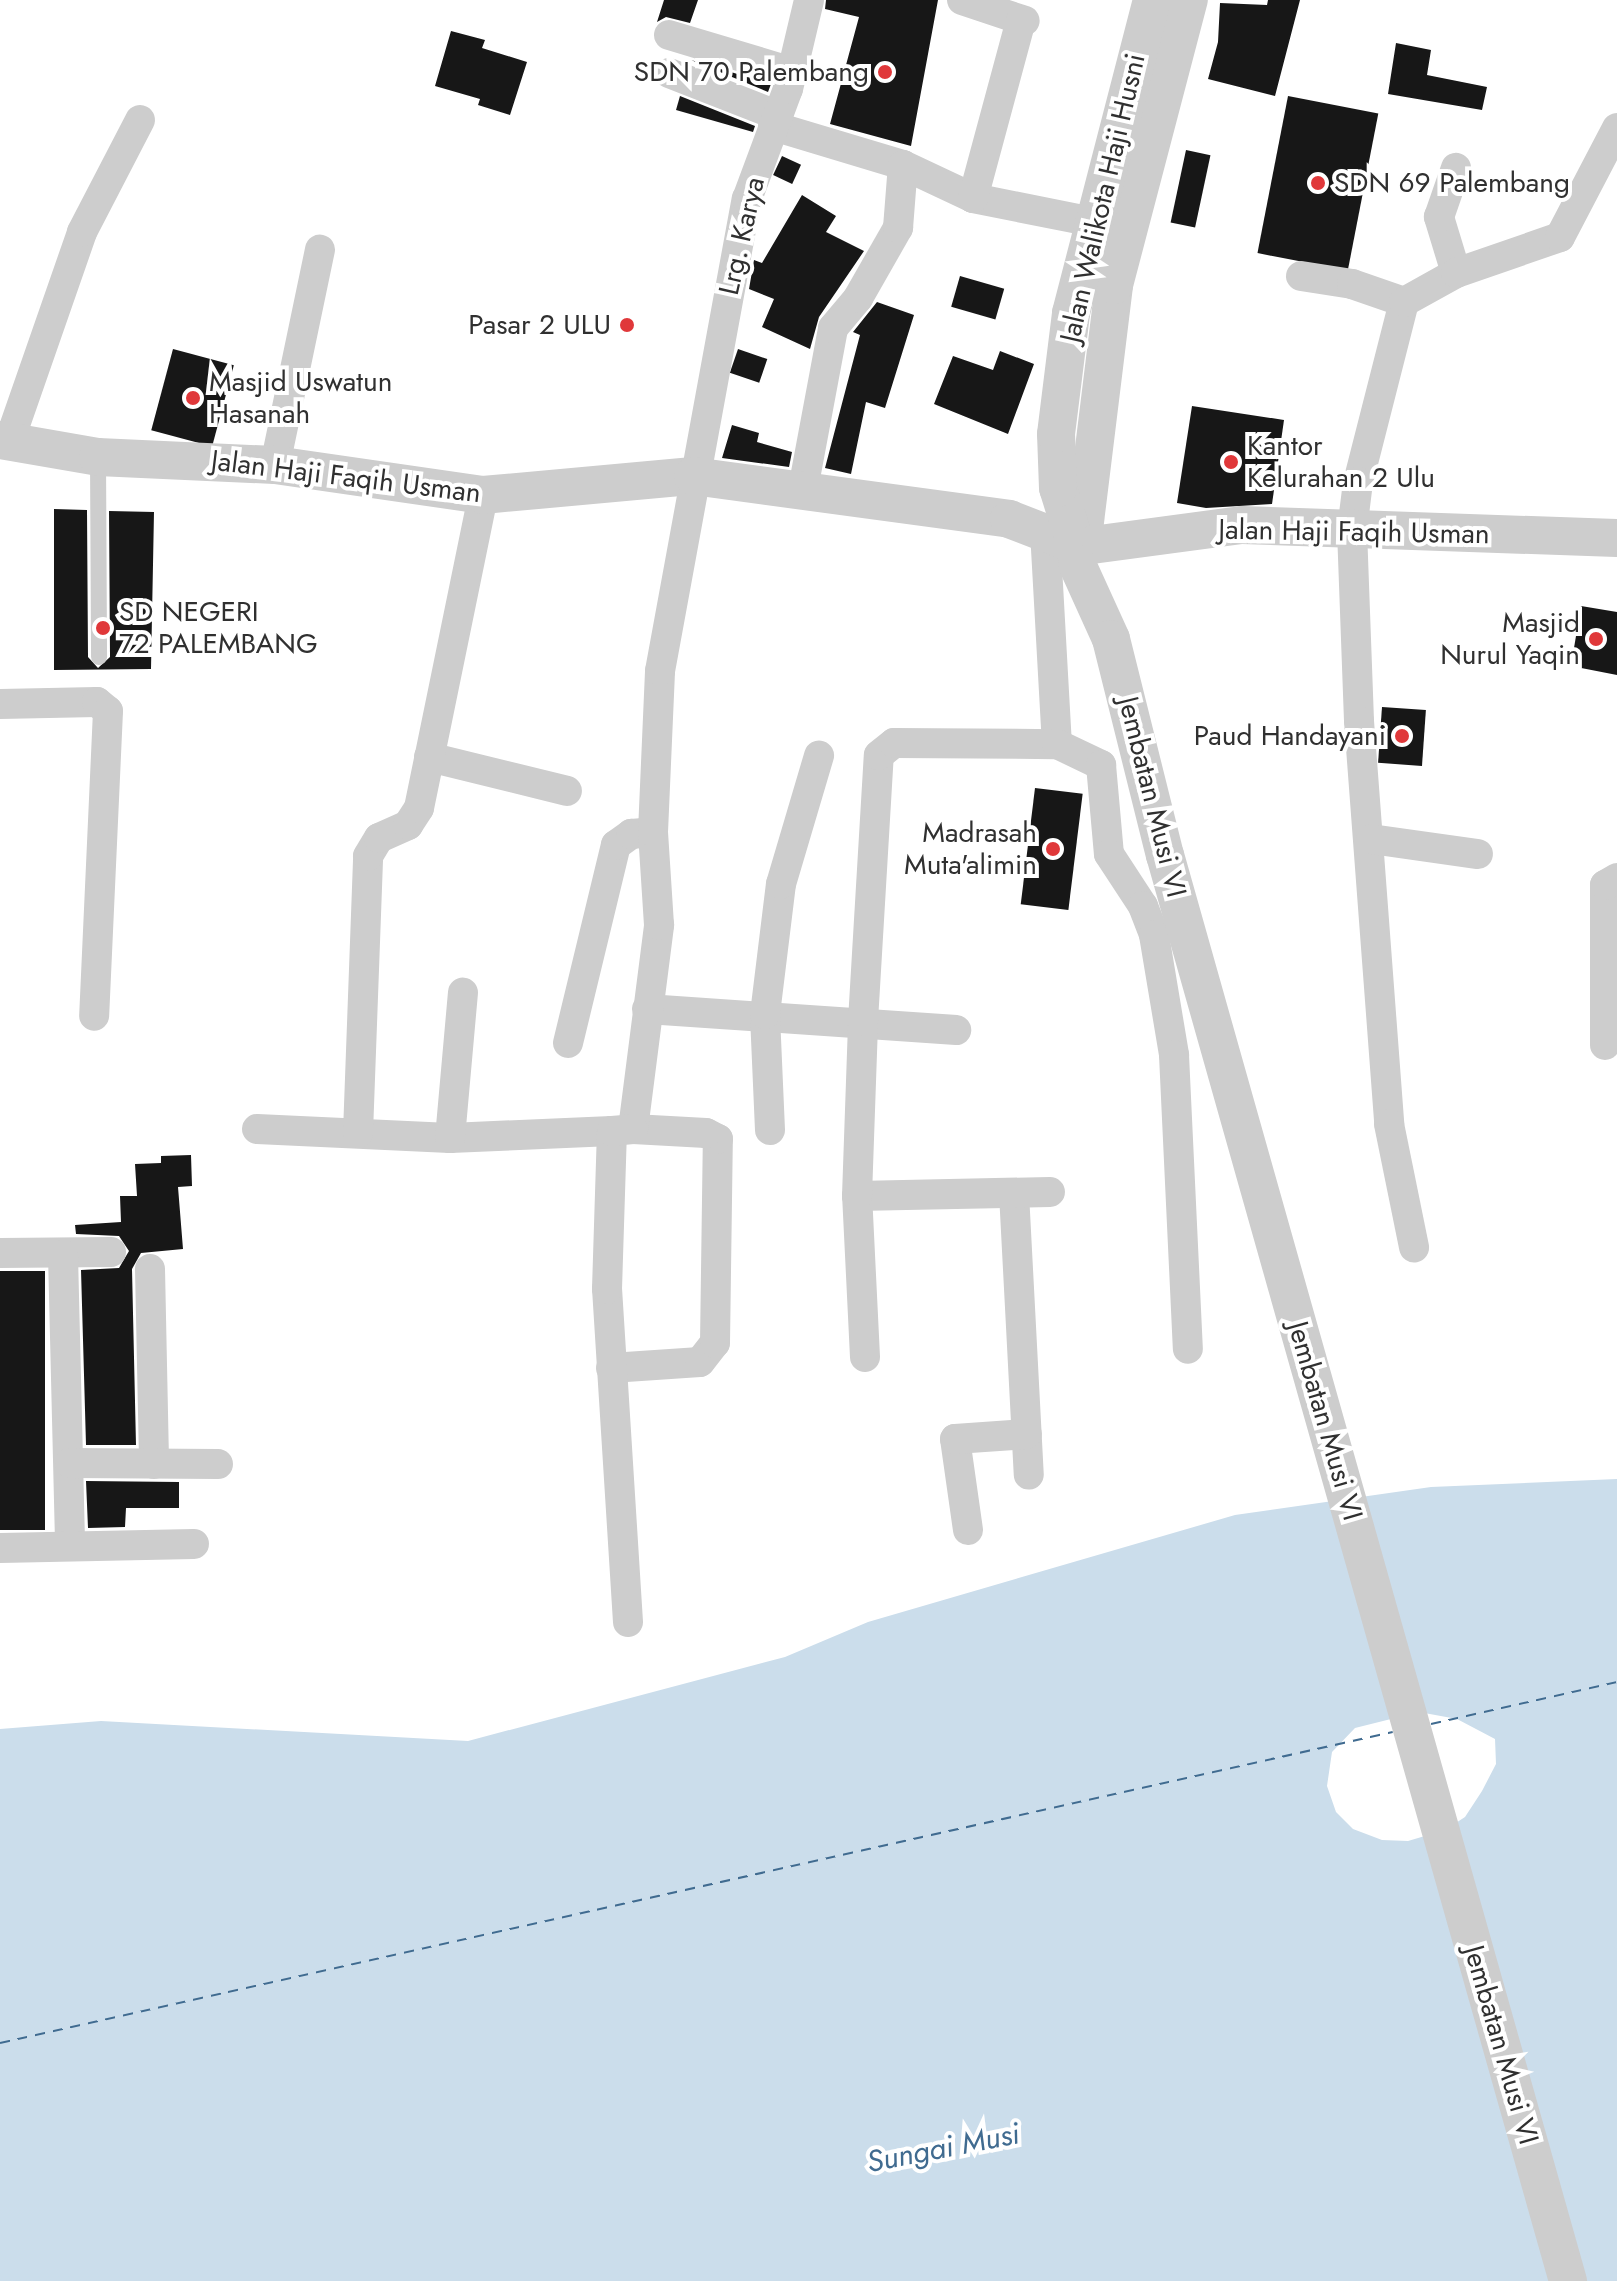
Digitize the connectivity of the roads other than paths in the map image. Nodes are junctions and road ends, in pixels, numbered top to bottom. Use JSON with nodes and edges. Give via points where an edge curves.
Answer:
{"nodes":[{"id":1,"x":809,"y":0,"type":"edge"},
{"id":2,"x":962,"y":0,"type":"edge"},
{"id":3,"x":1152,"y":0,"type":"edge"},
{"id":4,"x":1189,"y":0,"type":"edge"},
{"id":5,"x":669,"y":35,"type":"dead end"},
{"id":6,"x":792,"y":72,"type":"junction"},
{"id":7,"x":669,"y":73,"type":"dead end"},
{"id":8,"x":140,"y":120,"type":"dead end"},
{"id":9,"x":775,"y":120,"type":"junction"},
{"id":10,"x":1617,"y":128,"type":"edge"},
{"id":11,"x":903,"y":165,"type":"junction"},
{"id":12,"x":1456,"y":168,"type":"dead end"},
{"id":13,"x":973,"y":198,"type":"junction"},
{"id":14,"x":1093,"y":222,"type":"junction"},
{"id":15,"x":320,"y":250,"type":"dead end"},
{"id":16,"x":1456,"y":273,"type":"junction"},
{"id":17,"x":1301,"y":276,"type":"dead end"},
{"id":18,"x":1404,"y":302,"type":"junction"},
{"id":19,"x":5,"y":441,"type":"edge"},
{"id":20,"x":98,"y":457,"type":"junction"},
{"id":21,"x":275,"y":465,"type":"junction"},
{"id":22,"x":693,"y":476,"type":"junction"},
{"id":23,"x":803,"y":489,"type":"junction"},
{"id":24,"x":483,"y":495,"type":"junction"},
{"id":25,"x":1352,"y":530,"type":"junction"},
{"id":26,"x":1617,"y":538,"type":"edge"},
{"id":27,"x":1073,"y":543,"type":"junction"},
{"id":28,"x":99,"y":657,"type":"dead end"},
{"id":29,"x":0,"y":704,"type":"edge"},
{"id":30,"x":1057,"y":744,"type":"junction"},
{"id":31,"x":819,"y":756,"type":"dead end"},
{"id":32,"x":429,"y":757,"type":"junction"},
{"id":33,"x":567,"y":791,"type":"dead end"},
{"id":34,"x":653,"y":832,"type":"junction"},
{"id":35,"x":1371,"y":839,"type":"junction"},
{"id":36,"x":1478,"y":854,"type":"dead end"},
{"id":37,"x":1617,"y":878,"type":"edge"},
{"id":38,"x":463,"y":993,"type":"dead end"},
{"id":39,"x":647,"y":1009,"type":"junction"},
{"id":40,"x":765,"y":1014,"type":"junction"},
{"id":41,"x":94,"y":1016,"type":"dead end"},
{"id":42,"x":863,"y":1021,"type":"junction"},
{"id":43,"x":956,"y":1030,"type":"dead end"},
{"id":44,"x":568,"y":1043,"type":"dead end"},
{"id":45,"x":1605,"y":1045,"type":"dead end"},
{"id":46,"x":257,"y":1129,"type":"dead end"},
{"id":47,"x":622,"y":1130,"type":"junction"},
{"id":48,"x":770,"y":1130,"type":"dead end"},
{"id":49,"x":358,"y":1133,"type":"junction"},
{"id":50,"x":450,"y":1138,"type":"junction"},
{"id":51,"x":1050,"y":1192,"type":"dead end"},
{"id":52,"x":1014,"y":1193,"type":"junction"},
{"id":53,"x":857,"y":1196,"type":"junction"},
{"id":54,"x":1414,"y":1247,"type":"dead end"},
{"id":55,"x":111,"y":1252,"type":"dead end"},
{"id":56,"x":0,"y":1253,"type":"edge"},
{"id":57,"x":63,"y":1255,"type":"junction"},
{"id":58,"x":150,"y":1269,"type":"dead end"},
{"id":59,"x":1188,"y":1349,"type":"dead end"},
{"id":60,"x":865,"y":1357,"type":"dead end"},
{"id":61,"x":611,"y":1368,"type":"junction"},
{"id":62,"x":1027,"y":1434,"type":"junction"},
{"id":63,"x":70,"y":1463,"type":"junction"},
{"id":64,"x":154,"y":1464,"type":"junction"},
{"id":65,"x":218,"y":1464,"type":"dead end"},
{"id":66,"x":1029,"y":1475,"type":"dead end"},
{"id":67,"x":968,"y":1530,"type":"dead end"},
{"id":68,"x":194,"y":1544,"type":"dead end"},
{"id":69,"x":70,"y":1546,"type":"junction"},
{"id":70,"x":0,"y":1548,"type":"edge"},
{"id":71,"x":628,"y":1622,"type":"dead end"},
{"id":72,"x":1568,"y":2281,"type":"edge"}],
"edges":[{"from":1,"to":6,"type":"street","name":"Lrg. Karya"},
{"from":2,"to":13,"type":"street","via":[[1023,20]]},
{"from":3,"to":14,"type":"street","name":"Jalan Walikota Haji Husni"},
{"from":4,"to":27,"type":"street","name":"Jalan Walikota Haji Husni","via":[[1114,285]]},
{"from":5,"to":6,"type":"street"},
{"from":6,"to":9,"type":"street","name":"Lrg. Karya"},
{"from":7,"to":9,"type":"street"},
{"from":8,"to":19,"type":"street","via":[[82,232]]},
{"from":9,"to":11,"type":"street"},
{"from":9,"to":22,"type":"street","name":"Lrg. Karya","via":[[747,199]]},
{"from":10,"to":16,"type":"street","via":[[1560,237]]},
{"from":11,"to":13,"type":"street"},
{"from":11,"to":23,"type":"street","via":[[898,228],[858,298],[833,328]]},
{"from":12,"to":16,"type":"street","via":[[1439,217]]},
{"from":13,"to":14,"type":"street"},
{"from":14,"to":27,"type":"street","name":"Jalan Walikota Haji Husni","via":[[1071,313],[1056,434],[1058,488]]},
{"from":15,"to":21,"type":"street"},
{"from":16,"to":18,"type":"street"},
{"from":17,"to":18,"type":"street","via":[[1352,284]]},
{"from":18,"to":25,"type":"street","via":[[1358,482]]},
{"from":19,"to":20,"type":"street","name":"Jalan Haji Faqih Usman"},
{"from":20,"to":21,"type":"street","name":"Jalan Haji Faqih Usman"},
{"from":20,"to":28,"type":"lane"},
{"from":21,"to":24,"type":"street","name":"Jalan Haji Faqih Usman"},
{"from":22,"to":23,"type":"street","name":"Jalan Haji Faqih Usman"},
{"from":22,"to":24,"type":"street","name":"Jalan Haji Faqih Usman"},
{"from":22,"to":34,"type":"street","name":"Lrg. Karya","via":[[660,671]]},
{"from":23,"to":27,"type":"street","name":"Jalan Haji Faqih Usman","via":[[1027,523]]},
{"from":24,"to":32,"type":"street"},
{"from":25,"to":26,"type":"street","name":"Jalan Haji Faqih Usman"},
{"from":25,"to":27,"type":"street","name":"Jalan Haji Faqih Usman","via":[[1242,525]]},
{"from":25,"to":35,"type":"street","via":[[1359,721]]},
{"from":27,"to":30,"type":"street"},
{"from":27,"to":72,"type":"street","name":"Jembatan Musi VI","via":[[1111,639],[1170,870]]},
{"from":29,"to":41,"type":"street","via":[[97,702],[108,711]]},
{"from":30,"to":42,"type":"street","via":[[894,743],[882,749]]},
{"from":30,"to":59,"type":"street","via":[[1101,765],[1109,854],[1143,906],[1154,935],[1174,1055]]},
{"from":31,"to":40,"type":"street","via":[[781,884]]},
{"from":32,"to":33,"type":"street"},
{"from":32,"to":49,"type":"street","via":[[415,818],[379,838],[368,856]]},
{"from":34,"to":39,"type":"street","name":"Lrg. Karya","via":[[659,925]]},
{"from":34,"to":44,"type":"street","via":[[631,834],[616,845]]},
{"from":35,"to":36,"type":"street"},
{"from":35,"to":54,"type":"street","via":[[1389,1124]]},
{"from":37,"to":45,"type":"street","via":[[1608,881],[1604,893]]},
{"from":38,"to":50,"type":"street"},
{"from":39,"to":40,"type":"street"},
{"from":39,"to":47,"type":"street","name":"Lrg. Karya"},
{"from":40,"to":42,"type":"street"},
{"from":40,"to":48,"type":"street"},
{"from":42,"to":43,"type":"street"},
{"from":42,"to":53,"type":"street"},
{"from":46,"to":49,"type":"street"},
{"from":47,"to":50,"type":"street"},
{"from":47,"to":61,"type":"street","name":"Lrg. Karya","via":[[607,1289]]},
{"from":47,"to":61,"type":"street","via":[[706,1133],[718,1139],[716,1331],[710,1354],[700,1362]]},
{"from":49,"to":50,"type":"street"},
{"from":51,"to":52,"type":"street"},
{"from":52,"to":53,"type":"street"},
{"from":52,"to":62,"type":"street"},
{"from":53,"to":60,"type":"street"},
{"from":55,"to":57,"type":"street"},
{"from":56,"to":57,"type":"street"},
{"from":57,"to":63,"type":"street"},
{"from":58,"to":64,"type":"street"},
{"from":61,"to":71,"type":"street","name":"Lrg. Karya"},
{"from":62,"to":66,"type":"street"},
{"from":62,"to":67,"type":"street","via":[[955,1439]]},
{"from":63,"to":64,"type":"street"},
{"from":63,"to":69,"type":"street"},
{"from":64,"to":65,"type":"street"},
{"from":68,"to":69,"type":"street"},
{"from":69,"to":70,"type":"street"}]}
